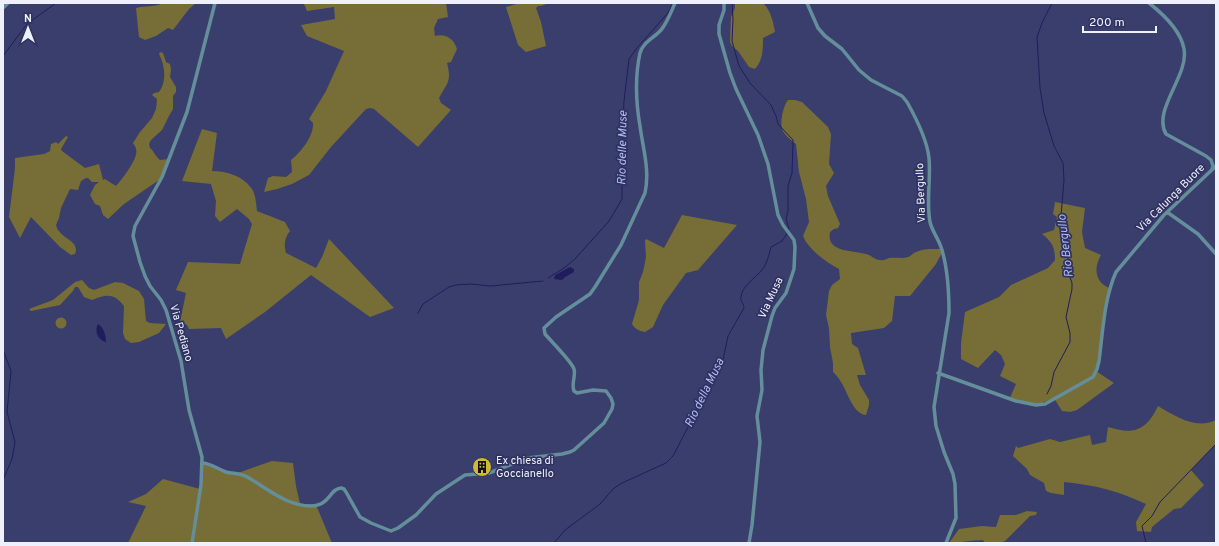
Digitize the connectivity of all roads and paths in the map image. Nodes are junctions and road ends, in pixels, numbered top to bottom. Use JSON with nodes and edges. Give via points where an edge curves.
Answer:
{"nodes":[{"id":1,"x":8,"y":3,"type":"edge"},
{"id":2,"x":216,"y":3,"type":"edge"},
{"id":3,"x":675,"y":3,"type":"edge"},
{"id":4,"x":724,"y":3,"type":"edge"},
{"id":5,"x":807,"y":3,"type":"edge"},
{"id":6,"x":1149,"y":3,"type":"edge"},
{"id":7,"x":3,"y":8,"type":"edge"},
{"id":8,"x":1212,"y":160,"type":"junction"},
{"id":9,"x":1216,"y":162,"type":"edge"},
{"id":10,"x":1216,"y":166,"type":"edge"},
{"id":11,"x":1212,"y":170,"type":"junction"},
{"id":12,"x":1167,"y":212,"type":"junction"},
{"id":13,"x":1216,"y":254,"type":"edge"},
{"id":14,"x":938,"y":373,"type":"junction"},
{"id":15,"x":203,"y":463,"type":"junction"},
{"id":16,"x":192,"y":543,"type":"edge"},
{"id":17,"x":749,"y":543,"type":"edge"},
{"id":18,"x":946,"y":543,"type":"edge"}],
"edges":[{"from":1,"to":7,"type":"street"},
{"from":2,"to":15,"type":"street","name":"Via Pediano","via":[[187,112],[162,177],[135,226],[133,236],[145,276],[166,310],[181,361],[188,410]]},
{"from":3,"to":15,"type":"street","via":[[662,28],[643,46],[640,54],[637,100],[648,168],[647,185],[641,204],[621,245],[590,294],[544,328],[545,334],[573,366],[574,391],[577,393],[601,390],[606,391],[611,398],[612,410],[597,430],[570,452],[528,458],[489,473],[465,475],[436,494],[416,515],[391,531],[360,517],[344,489],[336,490],[322,504],[304,505],[280,497],[240,473],[227,472]]},
{"from":4,"to":17,"type":"street","name":"Via Musa","via":[[719,29],[720,38],[734,84],[758,135],[768,164],[777,211],[794,240],[795,247],[794,269],[786,293],[775,308],[763,350],[762,390],[757,416],[760,442]]},
{"from":5,"to":14,"type":"street","name":"Via Bergullo","via":[[821,32],[842,49],[862,74],[902,96],[925,141],[929,158],[930,221],[947,266],[949,300]]},
{"from":6,"to":8,"type":"street","via":[[1170,24],[1184,49],[1183,66],[1164,113],[1163,129],[1166,134]]},
{"from":8,"to":9,"type":"street"},
{"from":8,"to":11,"type":"street"},
{"from":10,"to":11,"type":"street","name":"Via Calunga Buore"},
{"from":11,"to":12,"type":"street","name":"Via Calunga Buore"},
{"from":12,"to":13,"type":"street","via":[[1198,234]]},
{"from":12,"to":14,"type":"street","name":"Via Calunga Buore","via":[[1125,260],[1111,283],[1099,361],[1093,377],[1045,404],[1036,405],[1016,401]]},
{"from":14,"to":18,"type":"street","name":"Via Bergullo","via":[[934,414],[953,474],[957,510]]},
{"from":15,"to":16,"type":"street","name":"Via Pediano"}]}
